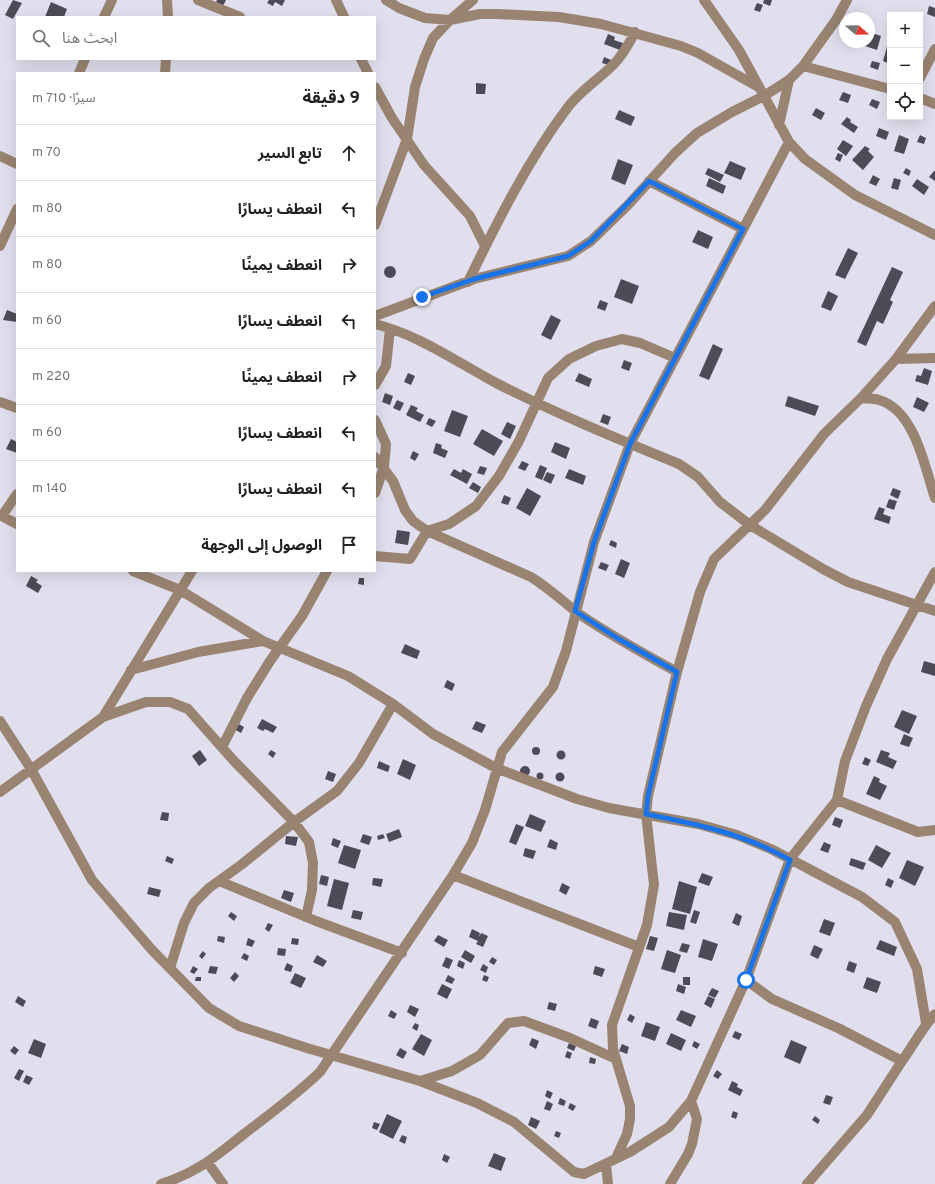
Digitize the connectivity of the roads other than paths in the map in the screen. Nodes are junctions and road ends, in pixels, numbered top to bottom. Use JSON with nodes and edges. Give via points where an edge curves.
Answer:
{"nodes":[{"id":1,"x":112,"y":0,"type":"edge"},
{"id":2,"x":167,"y":0,"type":"edge"},
{"id":3,"x":198,"y":0,"type":"edge"},
{"id":4,"x":336,"y":0,"type":"edge"},
{"id":5,"x":386,"y":0,"type":"edge"},
{"id":6,"x":473,"y":0,"type":"edge"},
{"id":7,"x":704,"y":0,"type":"edge"},
{"id":8,"x":847,"y":0,"type":"edge"},
{"id":9,"x":104,"y":16,"type":"edge"},
{"id":10,"x":168,"y":16,"type":"edge"},
{"id":11,"x":238,"y":16,"type":"edge"},
{"id":12,"x":344,"y":16,"type":"edge"},
{"id":13,"x":450,"y":20,"type":"junction"},
{"id":14,"x":635,"y":32,"type":"junction"},
{"id":15,"x":935,"y":49,"type":"edge"},
{"id":16,"x":85,"y":60,"type":"edge"},
{"id":17,"x":166,"y":60,"type":"edge"},
{"id":18,"x":362,"y":60,"type":"edge"},
{"id":19,"x":803,"y":66,"type":"junction"},
{"id":20,"x":79,"y":72,"type":"edge"},
{"id":21,"x":165,"y":72,"type":"edge"},
{"id":22,"x":368,"y":72,"type":"edge"},
{"id":23,"x":923,"y":72,"type":"edge"},
{"id":24,"x":788,"y":80,"type":"junction"},
{"id":25,"x":887,"y":88,"type":"edge"},
{"id":26,"x":376,"y":89,"type":"edge"},
{"id":27,"x":762,"y":92,"type":"junction"},
{"id":28,"x":923,"y":99,"type":"edge"},
{"id":29,"x":935,"y":104,"type":"edge"},
{"id":30,"x":779,"y":125,"type":"junction"},
{"id":31,"x":406,"y":139,"type":"junction"},
{"id":32,"x":789,"y":142,"type":"junction"},
{"id":33,"x":0,"y":156,"type":"edge"},
{"id":34,"x":16,"y":164,"type":"edge"},
{"id":35,"x":649,"y":181,"type":"junction"},
{"id":36,"x":16,"y":211,"type":"edge"},
{"id":37,"x":376,"y":222,"type":"edge"},
{"id":38,"x":743,"y":229,"type":"junction"},
{"id":39,"x":935,"y":235,"type":"edge"},
{"id":40,"x":0,"y":246,"type":"edge"},
{"id":41,"x":485,"y":246,"type":"junction"},
{"id":42,"x":468,"y":282,"type":"junction"},
{"id":43,"x":935,"y":306,"type":"edge"},
{"id":44,"x":376,"y":316,"type":"edge"},
{"id":45,"x":376,"y":324,"type":"edge"},
{"id":46,"x":390,"y":329,"type":"junction"},
{"id":47,"x":675,"y":358,"type":"junction"},
{"id":48,"x":935,"y":358,"type":"edge"},
{"id":49,"x":896,"y":359,"type":"junction"},
{"id":50,"x":376,"y":383,"type":"edge"},
{"id":51,"x":861,"y":398,"type":"junction"},
{"id":52,"x":0,"y":402,"type":"edge"},
{"id":53,"x":535,"y":403,"type":"junction"},
{"id":54,"x":16,"y":408,"type":"edge"},
{"id":55,"x":376,"y":422,"type":"edge"},
{"id":56,"x":630,"y":444,"type":"junction"},
{"id":57,"x":376,"y":458,"type":"edge"},
{"id":58,"x":384,"y":467,"type":"junction"},
{"id":59,"x":376,"y":490,"type":"edge"},
{"id":60,"x":16,"y":495,"type":"edge"},
{"id":61,"x":935,"y":498,"type":"edge"},
{"id":62,"x":1,"y":515,"type":"edge"},
{"id":63,"x":16,"y":523,"type":"edge"},
{"id":64,"x":750,"y":525,"type":"junction"},
{"id":65,"x":427,"y":531,"type":"junction"},
{"id":66,"x":376,"y":556,"type":"edge"},
{"id":67,"x":135,"y":572,"type":"edge"},
{"id":68,"x":191,"y":572,"type":"edge"},
{"id":69,"x":326,"y":572,"type":"edge"},
{"id":70,"x":935,"y":572,"type":"edge"},
{"id":71,"x":180,"y":590,"type":"junction"},
{"id":72,"x":918,"y":606,"type":"junction"},
{"id":73,"x":575,"y":611,"type":"junction"},
{"id":74,"x":935,"y":611,"type":"edge"},
{"id":75,"x":262,"y":641,"type":"junction"},
{"id":76,"x":280,"y":648,"type":"junction"},
{"id":77,"x":131,"y":670,"type":"junction"},
{"id":78,"x":677,"y":672,"type":"junction"},
{"id":79,"x":393,"y":704,"type":"junction"},
{"id":80,"x":103,"y":717,"type":"junction"},
{"id":81,"x":0,"y":721,"type":"edge"},
{"id":82,"x":222,"y":747,"type":"junction"},
{"id":83,"x":496,"y":768,"type":"junction"},
{"id":84,"x":31,"y":769,"type":"junction"},
{"id":85,"x":0,"y":792,"type":"edge"},
{"id":86,"x":837,"y":800,"type":"junction"},
{"id":87,"x":646,"y":814,"type":"junction"},
{"id":88,"x":294,"y":822,"type":"junction"},
{"id":89,"x":935,"y":830,"type":"edge"},
{"id":90,"x":790,"y":860,"type":"junction"},
{"id":91,"x":453,"y":875,"type":"junction"},
{"id":92,"x":219,"y":881,"type":"junction"},
{"id":93,"x":306,"y":917,"type":"junction"},
{"id":94,"x":639,"y":947,"type":"junction"},
{"id":95,"x":402,"y":953,"type":"junction"},
{"id":96,"x":170,"y":968,"type":"junction"},
{"id":97,"x":746,"y":980,"type":"junction"},
{"id":98,"x":935,"y":1014,"type":"edge"},
{"id":99,"x":930,"y":1024,"type":"edge"},
{"id":100,"x":332,"y":1056,"type":"junction"},
{"id":101,"x":616,"y":1059,"type":"junction"},
{"id":102,"x":902,"y":1061,"type":"junction"},
{"id":103,"x":420,"y":1081,"type":"junction"},
{"id":104,"x":691,"y":1102,"type":"junction"},
{"id":105,"x":616,"y":1158,"type":"junction"},
{"id":106,"x":208,"y":1163,"type":"junction"},
{"id":107,"x":606,"y":1164,"type":"junction"},
{"id":108,"x":161,"y":1184,"type":"edge"},
{"id":109,"x":223,"y":1184,"type":"edge"},
{"id":110,"x":608,"y":1184,"type":"edge"},
{"id":111,"x":670,"y":1184,"type":"edge"},
{"id":112,"x":807,"y":1184,"type":"edge"}],
"edges":[{"from":1,"to":9,"type":"street"},
{"from":2,"to":10,"type":"street"},
{"from":3,"to":11,"type":"street"},
{"from":4,"to":12,"type":"street"},
{"from":5,"to":13,"type":"street","via":[[425,18]]},
{"from":6,"to":13,"type":"street"},
{"from":7,"to":27,"type":"street","via":[[739,50]]},
{"from":8,"to":19,"type":"street"},
{"from":13,"to":14,"type":"street","via":[[480,14],[559,17]]},
{"from":13,"to":31,"type":"street","via":[[433,38],[424,59],[415,87]]},
{"from":14,"to":27,"type":"street","via":[[698,53]]},
{"from":14,"to":41,"type":"street","via":[[614,64],[569,105],[524,175]]},
{"from":15,"to":23,"type":"street"},
{"from":16,"to":20,"type":"street"},
{"from":17,"to":21,"type":"street"},
{"from":18,"to":22,"type":"street"},
{"from":19,"to":24,"type":"street"},
{"from":19,"to":25,"type":"street"},
{"from":24,"to":27,"type":"street"},
{"from":24,"to":30,"type":"street"},
{"from":26,"to":31,"type":"street"},
{"from":27,"to":30,"type":"street"},
{"from":27,"to":35,"type":"street","via":[[697,133]]},
{"from":28,"to":29,"type":"street"},
{"from":30,"to":32,"type":"street"},
{"from":31,"to":37,"type":"street"},
{"from":31,"to":41,"type":"street","via":[[424,165],[470,216]]},
{"from":32,"to":38,"type":"street"},
{"from":32,"to":39,"type":"street","via":[[805,159],[855,194]]},
{"from":33,"to":34,"type":"street"},
{"from":35,"to":38,"type":"street"},
{"from":35,"to":42,"type":"street","via":[[591,241],[568,256]]},
{"from":36,"to":40,"type":"street"},
{"from":38,"to":47,"type":"street"},
{"from":41,"to":42,"type":"street"},
{"from":42,"to":44,"type":"street"},
{"from":43,"to":49,"type":"street"},
{"from":45,"to":46,"type":"street"},
{"from":46,"to":50,"type":"street","via":[[386,366]]},
{"from":46,"to":53,"type":"street","via":[[443,353]]},
{"from":47,"to":53,"type":"street","via":[[640,343],[622,339],[596,346],[569,359],[548,378]]},
{"from":47,"to":56,"type":"street"},
{"from":48,"to":49,"type":"street"},
{"from":49,"to":51,"type":"street"},
{"from":51,"to":61,"type":"street","via":[[879,400],[890,405],[905,420],[916,439]]},
{"from":51,"to":64,"type":"street","via":[[824,434],[779,494]]},
{"from":52,"to":54,"type":"street"},
{"from":53,"to":56,"type":"street"},
{"from":53,"to":65,"type":"street","via":[[519,441],[476,506],[449,524]]},
{"from":55,"to":58,"type":"street","via":[[386,444]]},
{"from":56,"to":64,"type":"street","via":[[679,464],[698,477],[720,502]]},
{"from":56,"to":73,"type":"street","via":[[594,542]]},
{"from":57,"to":58,"type":"street"},
{"from":58,"to":59,"type":"street"},
{"from":58,"to":65,"type":"street","via":[[405,510],[413,521]]},
{"from":60,"to":62,"type":"street"},
{"from":62,"to":63,"type":"street"},
{"from":64,"to":72,"type":"street","via":[[848,582]]},
{"from":64,"to":78,"type":"street","via":[[714,559],[700,592]]},
{"from":65,"to":66,"type":"street","via":[[410,559]]},
{"from":65,"to":73,"type":"street","via":[[532,577]]},
{"from":67,"to":71,"type":"street"},
{"from":68,"to":71,"type":"street"},
{"from":69,"to":76,"type":"street","via":[[302,616]]},
{"from":70,"to":72,"type":"street"},
{"from":71,"to":75,"type":"street"},
{"from":71,"to":77,"type":"street"},
{"from":72,"to":74,"type":"street"},
{"from":72,"to":86,"type":"street","via":[[888,659],[866,706],[845,761]]},
{"from":73,"to":78,"type":"street"},
{"from":73,"to":83,"type":"street","via":[[566,651],[553,687],[502,752]]},
{"from":75,"to":76,"type":"street"},
{"from":75,"to":77,"type":"street","via":[[205,651]]},
{"from":76,"to":79,"type":"street","via":[[348,676]]},
{"from":76,"to":82,"type":"street","via":[[247,698]]},
{"from":77,"to":80,"type":"street"},
{"from":78,"to":87,"type":"street"},
{"from":79,"to":83,"type":"street","via":[[433,734]]},
{"from":79,"to":88,"type":"street","via":[[344,784]]},
{"from":80,"to":82,"type":"street","via":[[146,702],[170,702],[188,709]]},
{"from":80,"to":84,"type":"street"},
{"from":81,"to":84,"type":"street"},
{"from":82,"to":88,"type":"street"},
{"from":83,"to":87,"type":"street","via":[[577,799]]},
{"from":83,"to":91,"type":"street","via":[[486,810],[472,843]]},
{"from":84,"to":85,"type":"street"},
{"from":84,"to":96,"type":"street","via":[[92,880]]},
{"from":86,"to":89,"type":"street","via":[[918,832]]},
{"from":86,"to":90,"type":"street"},
{"from":87,"to":90,"type":"street","via":[[737,835]]},
{"from":87,"to":94,"type":"street","via":[[654,885],[647,925]]},
{"from":88,"to":92,"type":"street"},
{"from":88,"to":93,"type":"street","via":[[309,842],[313,863],[312,890]]},
{"from":90,"to":97,"type":"street"},
{"from":90,"to":99,"type":"street","via":[[862,897],[895,922],[918,969]]},
{"from":91,"to":94,"type":"street"},
{"from":91,"to":95,"type":"street"},
{"from":92,"to":93,"type":"street"},
{"from":92,"to":96,"type":"street","via":[[194,903],[184,923]]},
{"from":93,"to":95,"type":"street"},
{"from":94,"to":101,"type":"street","via":[[612,1025]]},
{"from":95,"to":100,"type":"street","via":[[376,987]]},
{"from":96,"to":100,"type":"street","via":[[209,1008],[239,1026]]},
{"from":97,"to":102,"type":"street","via":[[772,999],[838,1028]]},
{"from":97,"to":104,"type":"street"},
{"from":98,"to":99,"type":"street"},
{"from":99,"to":102,"type":"street"},
{"from":100,"to":103,"type":"street"},
{"from":100,"to":106,"type":"street","via":[[300,1091]]},
{"from":101,"to":103,"type":"street","via":[[524,1021],[508,1023],[480,1055],[452,1071]]},
{"from":101,"to":105,"type":"street","via":[[630,1106],[630,1119],[627,1134]]},
{"from":102,"to":112,"type":"street","via":[[867,1115]]},
{"from":103,"to":107,"type":"street","via":[[477,1103],[514,1122],[574,1172],[584,1174]]},
{"from":104,"to":105,"type":"street","via":[[669,1128]]},
{"from":104,"to":111,"type":"street","via":[[697,1119],[692,1144]]},
{"from":105,"to":107,"type":"street"},
{"from":106,"to":108,"type":"street","via":[[182,1178]]},
{"from":106,"to":109,"type":"street"},
{"from":107,"to":110,"type":"street"}]}
